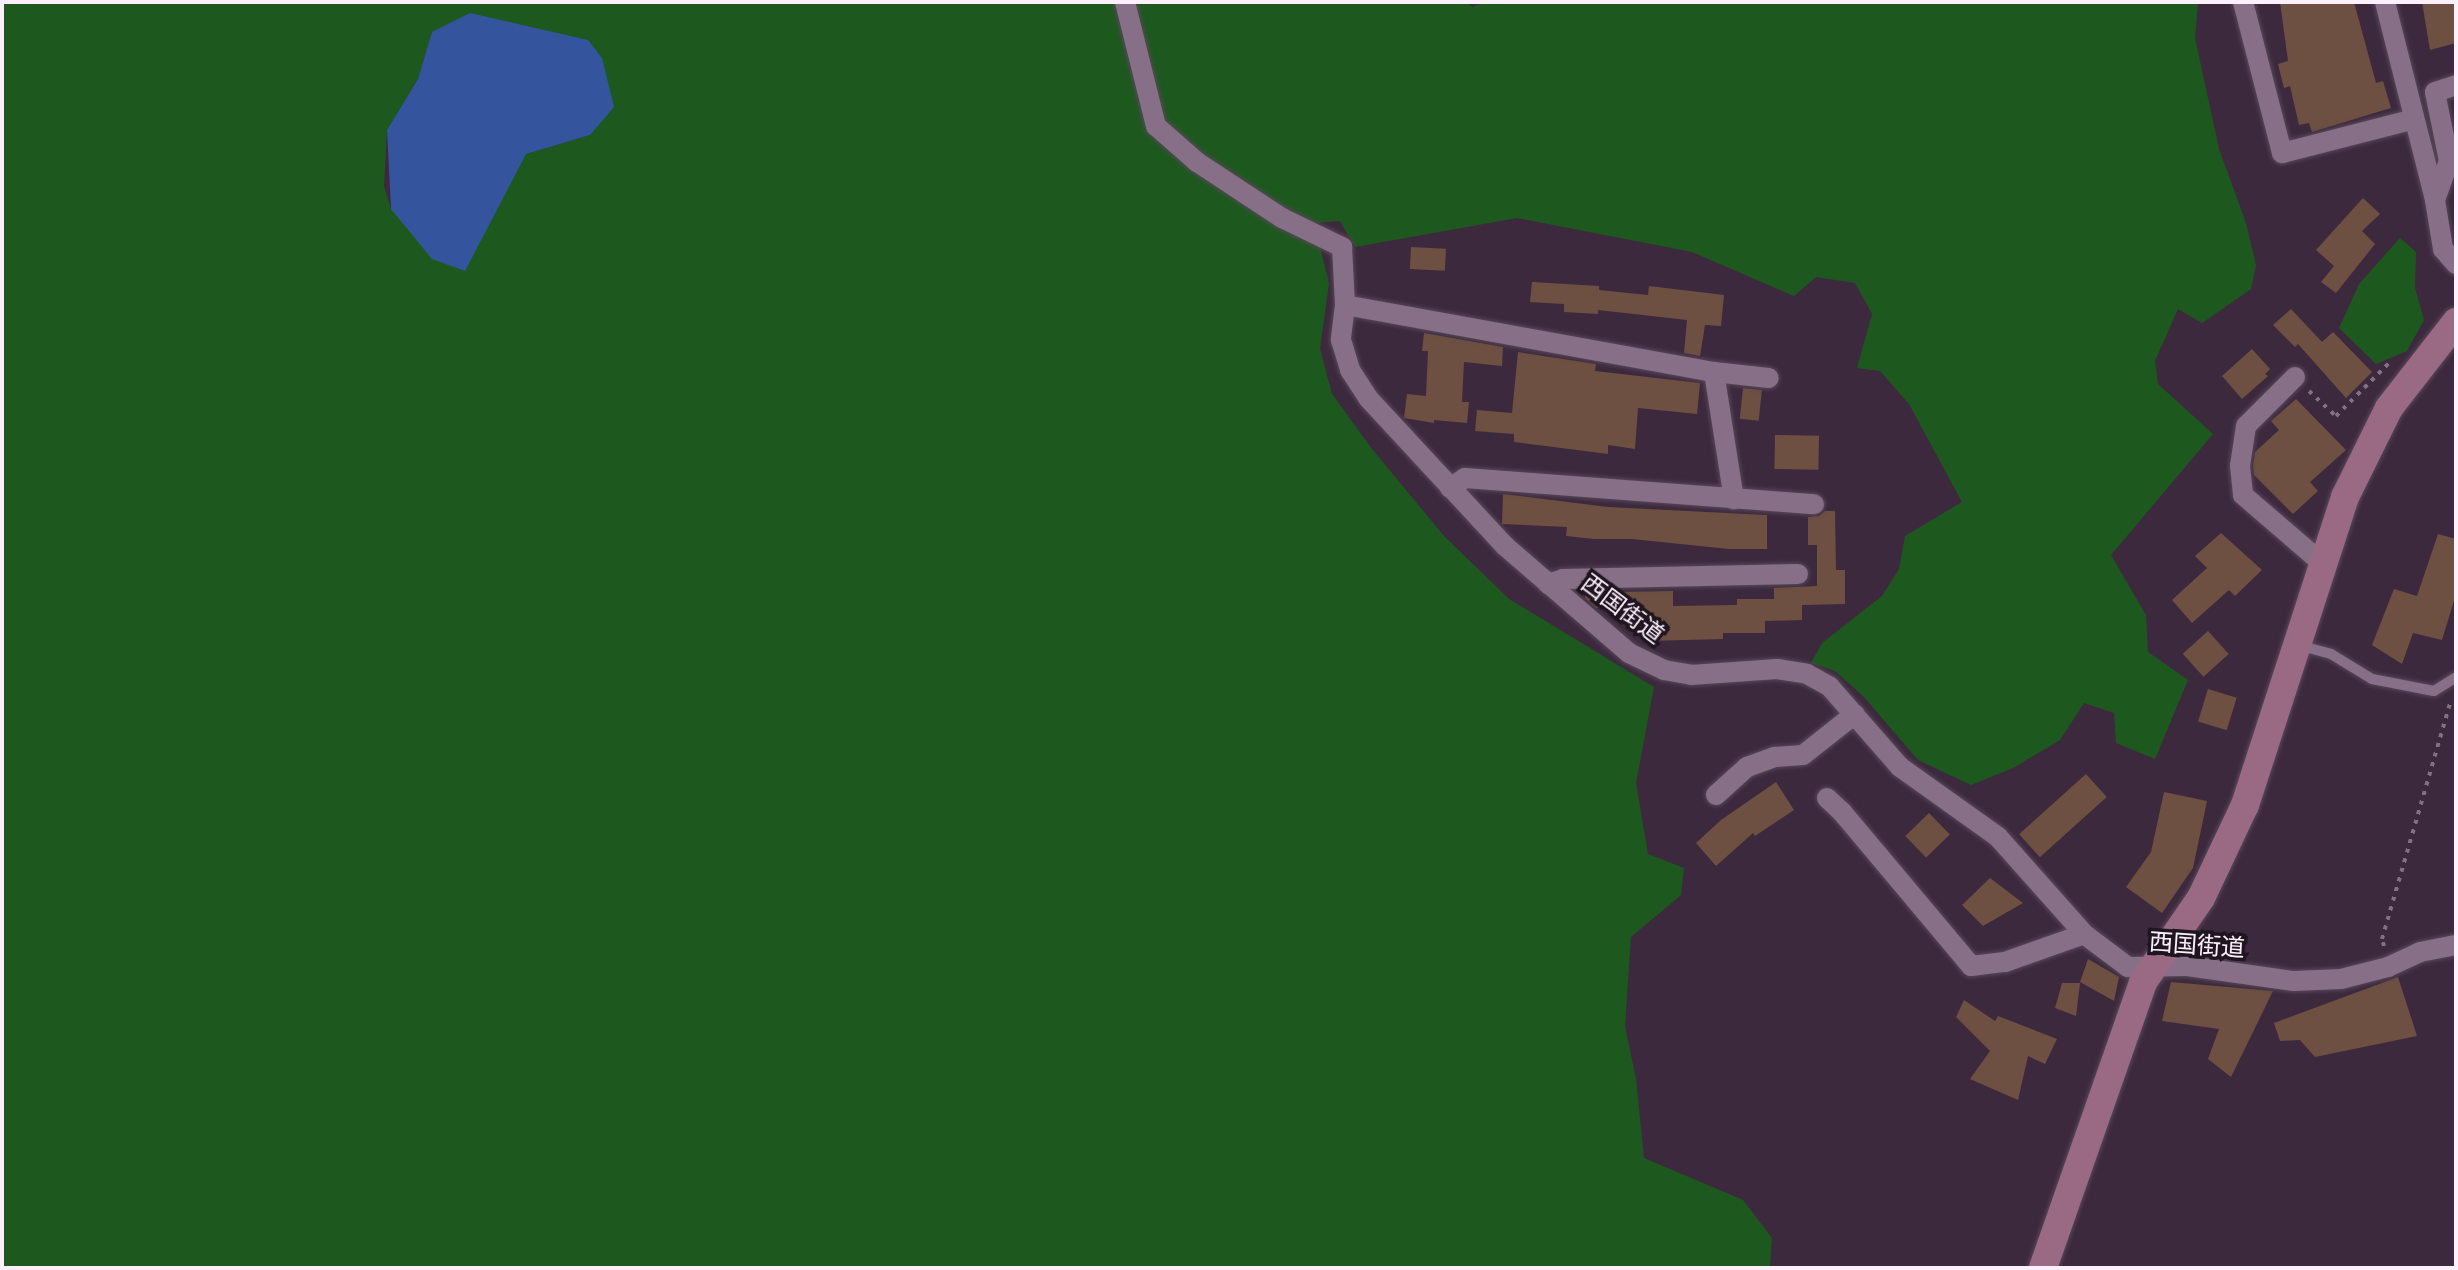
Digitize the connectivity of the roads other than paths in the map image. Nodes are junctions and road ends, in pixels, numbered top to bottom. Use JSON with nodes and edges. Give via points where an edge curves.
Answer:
{"nodes":[{"id":1,"x":1125,"y":2,"type":"edge"},
{"id":2,"x":2243,"y":2,"type":"edge"},
{"id":3,"x":2385,"y":2,"type":"edge"},
{"id":4,"x":2456,"y":85,"type":"edge"},
{"id":5,"x":2414,"y":119,"type":"junction"},
{"id":6,"x":2435,"y":200,"type":"junction"},
{"id":7,"x":2456,"y":264,"type":"edge"},
{"id":8,"x":1345,"y":305,"type":"junction"},
{"id":9,"x":2456,"y":322,"type":"edge"},
{"id":10,"x":1714,"y":372,"type":"junction"},
{"id":11,"x":2295,"y":377,"type":"road end"},
{"id":12,"x":1769,"y":378,"type":"dead end"},
{"id":13,"x":1450,"y":488,"type":"junction"},
{"id":14,"x":1734,"y":499,"type":"junction"},
{"id":15,"x":1814,"y":504,"type":"dead end"},
{"id":16,"x":2322,"y":563,"type":"junction"},
{"id":17,"x":1798,"y":574,"type":"dead end"},
{"id":18,"x":1548,"y":584,"type":"junction"},
{"id":19,"x":2296,"y":645,"type":"junction"},
{"id":20,"x":2456,"y":677,"type":"edge"},
{"id":21,"x":1855,"y":714,"type":"junction"},
{"id":22,"x":1716,"y":795,"type":"dead end"},
{"id":23,"x":1827,"y":798,"type":"dead end"},
{"id":24,"x":2084,"y":934,"type":"junction"},
{"id":25,"x":2456,"y":945,"type":"edge"},
{"id":26,"x":2152,"y":967,"type":"junction"},
{"id":27,"x":2043,"y":1268,"type":"edge"}],
"edges":[{"from":1,"to":8,"type":"street","name":"西国街道","via":[[1156,126],[1197,162],[1282,218],[1342,247]]},
{"from":2,"to":5,"type":"street","via":[[2282,153]]},
{"from":3,"to":5,"type":"street"},
{"from":4,"to":6,"type":"street","via":[[2435,92],[2449,161]]},
{"from":5,"to":6,"type":"street"},
{"from":6,"to":7,"type":"street","via":[[2443,249]]},
{"from":8,"to":10,"type":"street"},
{"from":8,"to":13,"type":"street","name":"西国街道","via":[[1341,340],[1350,370],[1368,398]]},
{"from":9,"to":16,"type":"street","via":[[2389,408],[2345,497]]},
{"from":10,"to":12,"type":"street"},
{"from":10,"to":14,"type":"street"},
{"from":11,"to":16,"type":"street","via":[[2246,426],[2240,466],[2243,495]]},
{"from":13,"to":14,"type":"street","via":[[1465,478]]},
{"from":13,"to":18,"type":"street","name":"西国街道"},
{"from":14,"to":15,"type":"street"},
{"from":16,"to":19,"type":"street"},
{"from":17,"to":18,"type":"street","via":[[1563,579]]},
{"from":18,"to":21,"type":"street","name":"西国街道","via":[[1629,653],[1664,670],[1691,675],[1777,669],[1807,674],[1830,687]]},
{"from":19,"to":20,"type":"lane","via":[[2331,654],[2372,679],[2434,691]]},
{"from":19,"to":26,"type":"street","via":[[2245,805],[2201,898]]},
{"from":21,"to":22,"type":"street","via":[[1803,755],[1747,767]]},
{"from":21,"to":24,"type":"street","name":"西国街道","via":[[1900,767],[1998,837]]},
{"from":23,"to":24,"type":"street","via":[[1971,966],[2005,962]]},
{"from":24,"to":26,"type":"street","name":"西国街道","via":[[2128,967]]},
{"from":25,"to":26,"type":"street","name":"西国街道","via":[[2341,979],[2294,981],[2187,966]]},
{"from":26,"to":27,"type":"street"}]}
